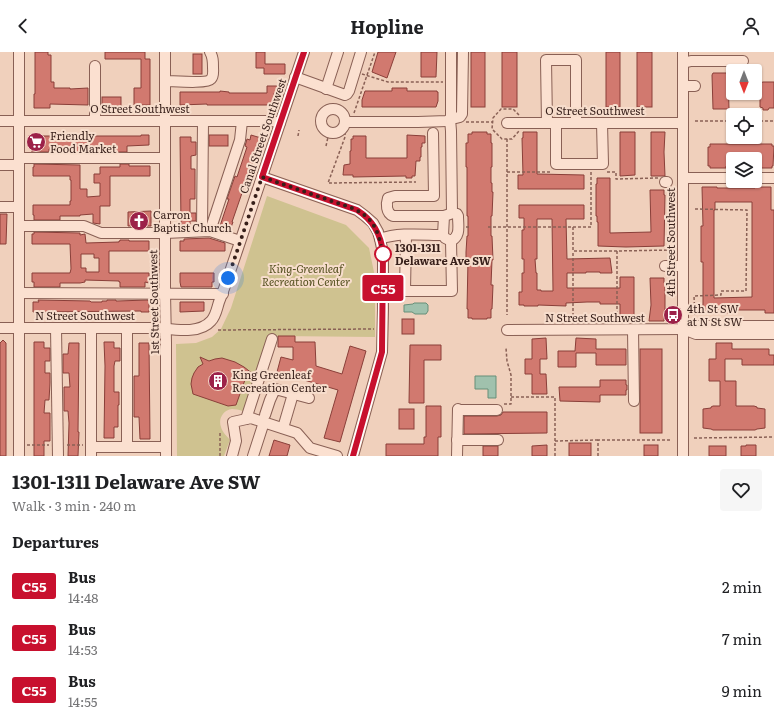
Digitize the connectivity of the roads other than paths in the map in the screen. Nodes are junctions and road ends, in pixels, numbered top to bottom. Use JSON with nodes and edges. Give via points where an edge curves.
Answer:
{"nodes":[{"id":1,"x":19,"y":52,"type":"edge"},
{"id":2,"x":165,"y":52,"type":"edge"},
{"id":3,"x":210,"y":52,"type":"edge"},
{"id":4,"x":304,"y":52,"type":"edge"},
{"id":5,"x":338,"y":52,"type":"edge"},
{"id":6,"x":360,"y":52,"type":"edge"},
{"id":7,"x":451,"y":52,"type":"edge"},
{"id":8,"x":463,"y":52,"type":"edge"},
{"id":9,"x":683,"y":52,"type":"edge"},
{"id":10,"x":743,"y":61,"type":"dead end"},
{"id":11,"x":683,"y":63,"type":"junction"},
{"id":12,"x":95,"y":66,"type":"dead end"},
{"id":13,"x":296,"y":77,"type":"junction"},
{"id":14,"x":165,"y":81,"type":"junction"},
{"id":15,"x":683,"y":86,"type":"junction"},
{"id":16,"x":695,"y":86,"type":"dead end"},
{"id":17,"x":326,"y":89,"type":"junction"},
{"id":18,"x":451,"y":116,"type":"junction"},
{"id":19,"x":0,"y":121,"type":"edge"},
{"id":20,"x":19,"y":121,"type":"junction"},
{"id":21,"x":95,"y":121,"type":"junction"},
{"id":22,"x":165,"y":121,"type":"junction"},
{"id":23,"x":203,"y":121,"type":"junction"},
{"id":24,"x":242,"y":121,"type":"junction"},
{"id":25,"x":280,"y":123,"type":"junction"},
{"id":26,"x":507,"y":123,"type":"dead end"},
{"id":27,"x":551,"y":123,"type":"junction"},
{"id":28,"x":576,"y":123,"type":"junction"},
{"id":29,"x":602,"y":123,"type":"junction"},
{"id":30,"x":683,"y":123,"type":"junction"},
{"id":31,"x":348,"y":124,"type":"road end"},
{"id":32,"x":433,"y":133,"type":"dead end"},
{"id":33,"x":165,"y":158,"type":"junction"},
{"id":34,"x":19,"y":162,"type":"junction"},
{"id":35,"x":0,"y":165,"type":"edge"},
{"id":36,"x":262,"y":177,"type":"junction"},
{"id":37,"x":683,"y":178,"type":"junction"},
{"id":38,"x":726,"y":178,"type":"edge"},
{"id":39,"x":762,"y":178,"type":"edge"},
{"id":40,"x":774,"y":178,"type":"edge"},
{"id":41,"x":434,"y":196,"type":"junction"},
{"id":42,"x":452,"y":197,"type":"junction"},
{"id":43,"x":0,"y":207,"type":"edge"},
{"id":44,"x":19,"y":207,"type":"junction"},
{"id":45,"x":448,"y":214,"type":"junction"},
{"id":46,"x":19,"y":226,"type":"junction"},
{"id":47,"x":206,"y":231,"type":"junction"},
{"id":48,"x":165,"y":233,"type":"junction"},
{"id":49,"x":406,"y":235,"type":"junction"},
{"id":50,"x":447,"y":238,"type":"junction"},
{"id":51,"x":380,"y":239,"type":"junction"},
{"id":52,"x":240,"y":241,"type":"junction"},
{"id":53,"x":664,"y":266,"type":"dead end"},
{"id":54,"x":683,"y":266,"type":"junction"},
{"id":55,"x":19,"y":293,"type":"junction"},
{"id":56,"x":165,"y":294,"type":"junction"},
{"id":57,"x":222,"y":294,"type":"junction"},
{"id":58,"x":214,"y":318,"type":"joint"},
{"id":59,"x":774,"y":326,"type":"edge"},
{"id":60,"x":0,"y":328,"type":"edge"},
{"id":61,"x":19,"y":328,"type":"junction"},
{"id":62,"x":56,"y":328,"type":"junction"},
{"id":63,"x":91,"y":328,"type":"junction"},
{"id":64,"x":127,"y":328,"type":"junction"},
{"id":65,"x":166,"y":329,"type":"junction"},
{"id":66,"x":507,"y":330,"type":"dead end"},
{"id":67,"x":633,"y":330,"type":"junction"},
{"id":68,"x":683,"y":330,"type":"junction"},
{"id":69,"x":774,"y":334,"type":"edge"},
{"id":70,"x":272,"y":339,"type":"dead end"},
{"id":71,"x":293,"y":394,"type":"junction"},
{"id":72,"x":309,"y":398,"type":"dead end"},
{"id":73,"x":634,"y":401,"type":"dead end"},
{"id":74,"x":498,"y":410,"type":"dead end"},
{"id":75,"x":264,"y":418,"type":"junction"},
{"id":76,"x":246,"y":419,"type":"junction"},
{"id":77,"x":282,"y":428,"type":"junction"},
{"id":78,"x":457,"y":440,"type":"junction"},
{"id":79,"x":498,"y":440,"type":"dead end"},
{"id":80,"x":127,"y":447,"type":"junction"},
{"id":81,"x":91,"y":452,"type":"edge"},
{"id":82,"x":166,"y":452,"type":"edge"},
{"id":83,"x":309,"y":452,"type":"edge"},
{"id":84,"x":331,"y":455,"type":"edge"},
{"id":85,"x":19,"y":456,"type":"edge"},
{"id":86,"x":58,"y":456,"type":"edge"},
{"id":87,"x":232,"y":456,"type":"edge"},
{"id":88,"x":253,"y":456,"type":"edge"},
{"id":89,"x":353,"y":456,"type":"edge"},
{"id":90,"x":457,"y":456,"type":"edge"},
{"id":91,"x":683,"y":456,"type":"edge"}],
"edges":[{"from":1,"to":20,"type":"street"},
{"from":2,"to":14,"type":"street","name":"1st Street Southwest"},
{"from":3,"to":14,"type":"street","via":[[213,60],[213,75],[210,80]]},
{"from":4,"to":13,"type":"street","name":"Canal Street Southwest"},
{"from":5,"to":17,"type":"street"},
{"from":6,"to":17,"type":"street","via":[[347,94]]},
{"from":7,"to":18,"type":"street"},
{"from":8,"to":18,"type":"street","via":[[462,114],[456,118]]},
{"from":9,"to":11,"type":"street","name":"4th Street Southwest"},
{"from":10,"to":11,"type":"street"},
{"from":11,"to":15,"type":"street","name":"4th Street Southwest"},
{"from":12,"to":21,"type":"street"},
{"from":13,"to":17,"type":"street"},
{"from":13,"to":25,"type":"street","name":"Canal Street Southwest"},
{"from":14,"to":22,"type":"street","name":"1st Street Southwest"},
{"from":15,"to":16,"type":"street"},
{"from":15,"to":30,"type":"street","name":"4th Street Southwest"},
{"from":18,"to":31,"type":"street","via":[[444,122]]},
{"from":18,"to":42,"type":"street"},
{"from":19,"to":20,"type":"street","name":"O Street Southwest"},
{"from":20,"to":21,"type":"street","name":"O Street Southwest"},
{"from":20,"to":34,"type":"street"},
{"from":21,"to":22,"type":"street","name":"O Street Southwest"},
{"from":22,"to":23,"type":"street","name":"O Street Southwest"},
{"from":22,"to":33,"type":"street","name":"1st Street Southwest"},
{"from":23,"to":24,"type":"street","name":"O Street Southwest"},
{"from":23,"to":47,"type":"street"},
{"from":24,"to":25,"type":"street","name":"O Street Southwest"},
{"from":24,"to":47,"type":"street","via":[[240,140]]},
{"from":25,"to":36,"type":"street","name":"Canal Street Southwest"},
{"from":26,"to":27,"type":"street","name":"O Street Southwest"},
{"from":27,"to":28,"type":"street","name":"O Street Southwest"},
{"from":27,"to":28,"type":"street","via":[[546,60],[576,60]]},
{"from":27,"to":29,"type":"street","via":[[556,164],[603,164]]},
{"from":28,"to":29,"type":"street","name":"O Street Southwest"},
{"from":29,"to":30,"type":"street","name":"O Street Southwest"},
{"from":30,"to":37,"type":"street","name":"4th Street Southwest"},
{"from":32,"to":41,"type":"street"},
{"from":33,"to":34,"type":"street"},
{"from":33,"to":48,"type":"street","name":"1st Street Southwest"},
{"from":34,"to":35,"type":"street"},
{"from":34,"to":44,"type":"street"},
{"from":36,"to":51,"type":"street","via":[[357,210],[373,223]]},
{"from":36,"to":52,"type":"street","name":"Canal Street Southwest"},
{"from":37,"to":38,"type":"street"},
{"from":37,"to":54,"type":"street","name":"4th Street Southwest"},
{"from":39,"to":40,"type":"street"},
{"from":41,"to":42,"type":"street"},
{"from":41,"to":45,"type":"street","via":[[389,197],[388,212],[392,216]]},
{"from":42,"to":45,"type":"street"},
{"from":43,"to":44,"type":"street"},
{"from":44,"to":46,"type":"street"},
{"from":45,"to":50,"type":"street"},
{"from":45,"to":50,"type":"street","via":[[458,216],[458,235],[456,239]]},
{"from":46,"to":48,"type":"street","via":[[84,226],[101,233]]},
{"from":46,"to":55,"type":"street"},
{"from":47,"to":48,"type":"street"},
{"from":47,"to":52,"type":"street"},
{"from":48,"to":56,"type":"street","name":"1st Street Southwest"},
{"from":49,"to":50,"type":"street"},
{"from":49,"to":50,"type":"street","via":[[405,291],[452,291]]},
{"from":49,"to":51,"type":"street"},
{"from":51,"to":89,"type":"street","via":[[383,253],[382,352]]},
{"from":52,"to":57,"type":"street","name":"Canal Street Southwest"},
{"from":53,"to":54,"type":"street"},
{"from":54,"to":68,"type":"street","name":"4th Street Southwest"},
{"from":55,"to":56,"type":"street"},
{"from":55,"to":61,"type":"street"},
{"from":56,"to":57,"type":"street"},
{"from":56,"to":65,"type":"street","name":"1st Street Southwest"},
{"from":57,"to":58,"type":"street","name":"Canal Street Southwest"},
{"from":58,"to":65,"type":"street","name":"N Street Southwest","via":[[198,329]]},
{"from":59,"to":68,"type":"street","name":"N Street Southwest","via":[[696,326]]},
{"from":60,"to":61,"type":"street","name":"N Street Southwest"},
{"from":61,"to":62,"type":"street","name":"N Street Southwest"},
{"from":61,"to":85,"type":"street"},
{"from":62,"to":63,"type":"street","name":"N Street Southwest"},
{"from":62,"to":86,"type":"street"},
{"from":63,"to":64,"type":"street","name":"N Street Southwest"},
{"from":63,"to":81,"type":"street"},
{"from":64,"to":65,"type":"street","name":"N Street Southwest"},
{"from":64,"to":80,"type":"street"},
{"from":65,"to":82,"type":"street","name":"1st Street Southwest"},
{"from":66,"to":67,"type":"street","name":"N Street Southwest"},
{"from":67,"to":68,"type":"street","name":"N Street Southwest"},
{"from":67,"to":73,"type":"street"},
{"from":68,"to":69,"type":"street","name":"N Street Southwest","via":[[696,334]]},
{"from":68,"to":91,"type":"street","name":"4th Street Southwest"},
{"from":70,"to":76,"type":"street"},
{"from":71,"to":72,"type":"street"},
{"from":71,"to":75,"type":"street","via":[[275,389]]},
{"from":71,"to":77,"type":"street"},
{"from":74,"to":78,"type":"street","via":[[458,410]]},
{"from":75,"to":76,"type":"street"},
{"from":75,"to":77,"type":"street"},
{"from":75,"to":88,"type":"street"},
{"from":76,"to":87,"type":"street","via":[[233,422],[236,441]]},
{"from":77,"to":83,"type":"street","via":[[296,433]]},
{"from":78,"to":79,"type":"street"},
{"from":78,"to":90,"type":"street"},
{"from":80,"to":81,"type":"street"},
{"from":80,"to":82,"type":"street"},
{"from":83,"to":84,"type":"street"}]}
